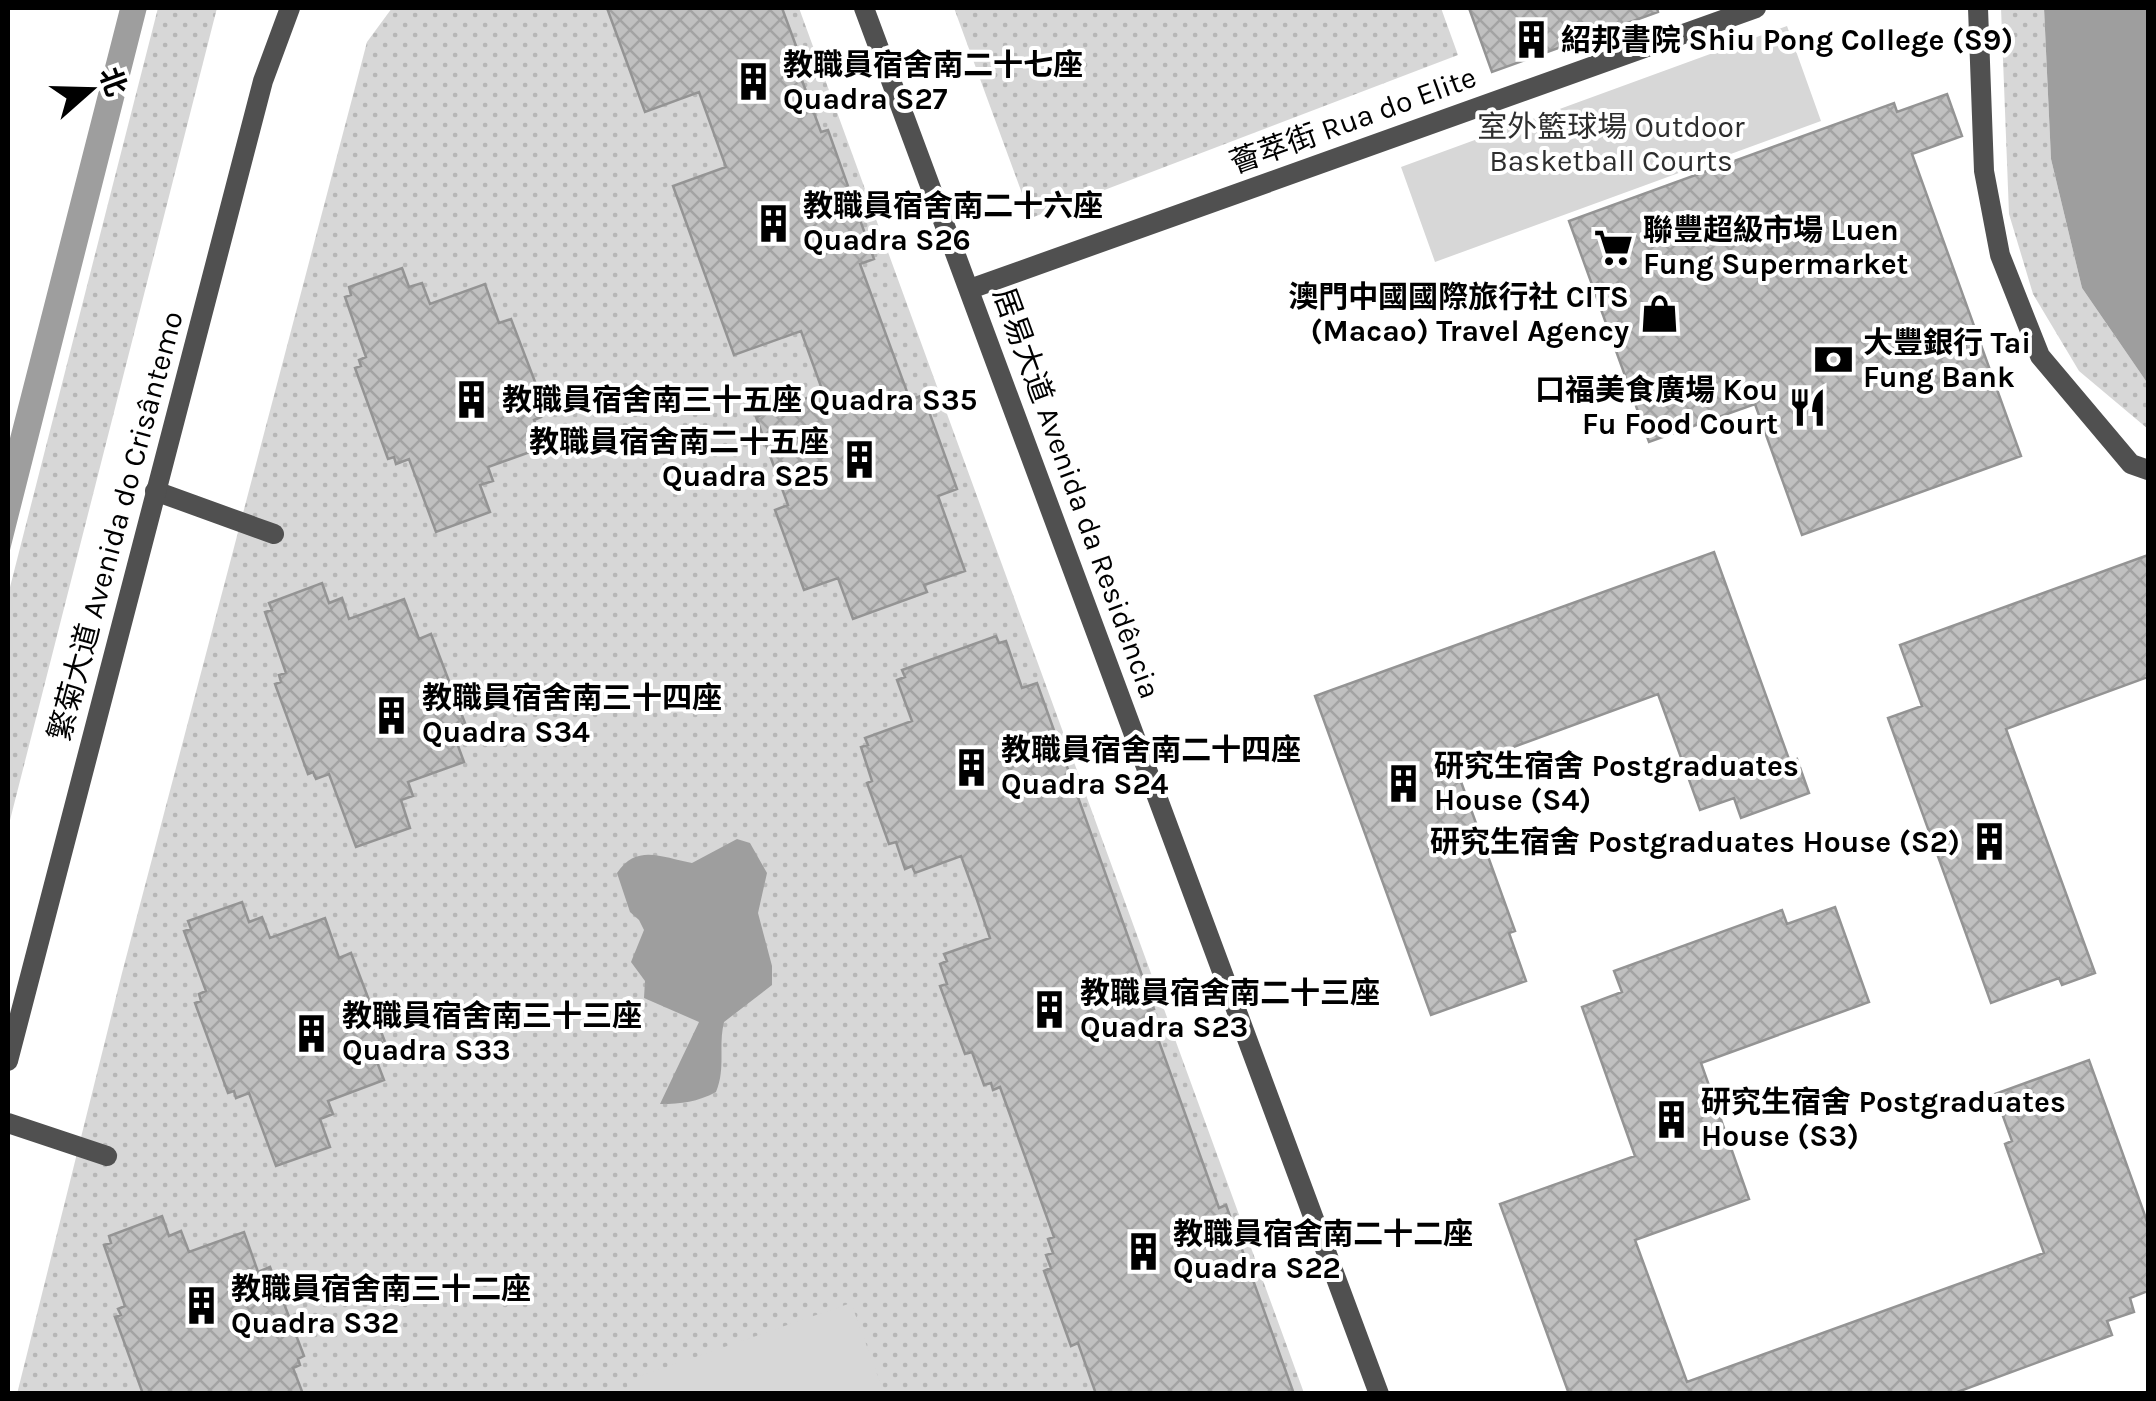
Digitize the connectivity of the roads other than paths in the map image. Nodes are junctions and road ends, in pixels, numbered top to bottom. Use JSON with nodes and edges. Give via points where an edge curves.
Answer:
{"nodes":[{"id":1,"x":290,"y":8,"type":"edge"},
{"id":2,"x":864,"y":8,"type":"edge"},
{"id":3,"x":1756,"y":8,"type":"edge"},
{"id":4,"x":1978,"y":8,"type":"edge"},
{"id":5,"x":970,"y":289,"type":"junction"},
{"id":6,"x":2148,"y":470,"type":"edge"},
{"id":7,"x":155,"y":492,"type":"junction"},
{"id":8,"x":274,"y":534,"type":"dead end"},
{"id":9,"x":8,"y":1062,"type":"edge"},
{"id":10,"x":8,"y":1123,"type":"edge"},
{"id":11,"x":107,"y":1156,"type":"dead end"},
{"id":12,"x":1379,"y":1394,"type":"edge"}],
"edges":[{"from":1,"to":7,"type":"street","name":"繁菊大道 Avenida do Crisântemo","via":[[264,81]]},
{"from":2,"to":5,"type":"street","name":"居易大道 Avenida da Residência"},
{"from":3,"to":5,"type":"street","name":"薈萃街 Rua do Elite"},
{"from":4,"to":6,"type":"street","via":[[1984,171],[2000,256],[2040,356],[2132,464]]},
{"from":5,"to":12,"type":"street","name":"居易大道 Avenida da Residência"},
{"from":7,"to":8,"type":"street"},
{"from":7,"to":9,"type":"street","name":"繁菊大道 Avenida do Crisântemo"},
{"from":10,"to":11,"type":"street"}]}
